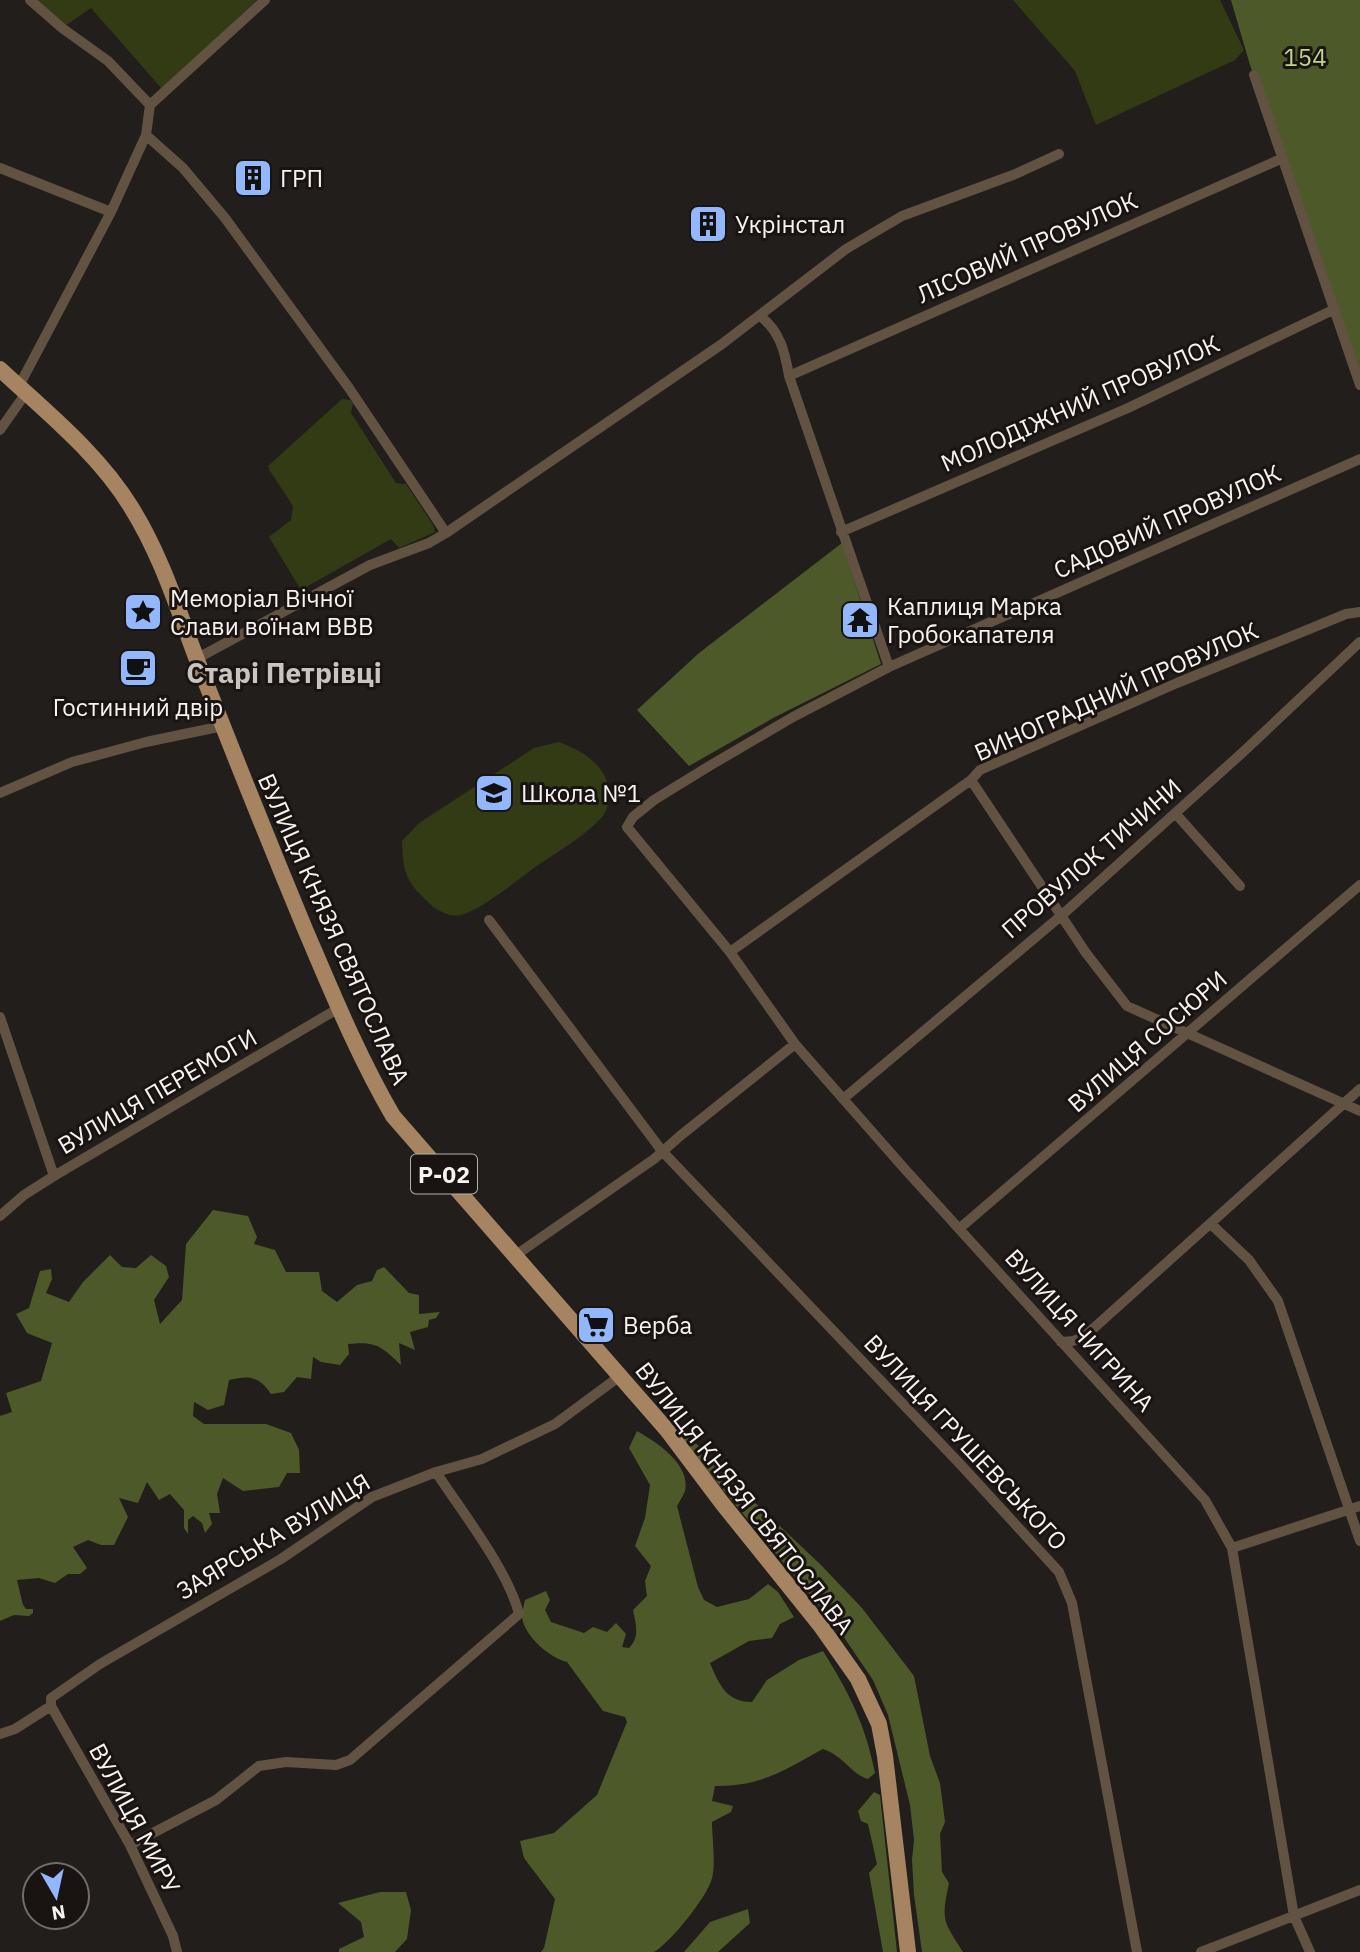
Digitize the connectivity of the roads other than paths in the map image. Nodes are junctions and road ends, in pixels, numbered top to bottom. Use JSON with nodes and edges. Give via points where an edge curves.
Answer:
{"nodes":[{"id":1,"x":30,"y":0,"type":"edge"},
{"id":2,"x":265,"y":0,"type":"edge"},
{"id":3,"x":1254,"y":75,"type":"dead end"},
{"id":4,"x":150,"y":105,"type":"junction"},
{"id":5,"x":146,"y":135,"type":"junction"},
{"id":6,"x":1059,"y":154,"type":"dead end"},
{"id":7,"x":1283,"y":158,"type":"junction"},
{"id":8,"x":0,"y":168,"type":"edge"},
{"id":9,"x":111,"y":212,"type":"junction"},
{"id":10,"x":1335,"y":309,"type":"junction"},
{"id":11,"x":760,"y":316,"type":"junction"},
{"id":12,"x":0,"y":369,"type":"edge"},
{"id":13,"x":789,"y":376,"type":"junction"},
{"id":14,"x":1360,"y":385,"type":"edge"},
{"id":15,"x":22,"y":390,"type":"junction"},
{"id":16,"x":0,"y":430,"type":"edge"},
{"id":17,"x":1360,"y":459,"type":"edge"},
{"id":18,"x":841,"y":532,"type":"junction"},
{"id":19,"x":446,"y":533,"type":"junction"},
{"id":20,"x":1360,"y":612,"type":"edge"},
{"id":21,"x":1360,"y":642,"type":"edge"},
{"id":22,"x":196,"y":659,"type":"junction"},
{"id":23,"x":889,"y":667,"type":"junction"},
{"id":24,"x":223,"y":726,"type":"junction"},
{"id":25,"x":971,"y":780,"type":"junction"},
{"id":26,"x":0,"y":793,"type":"edge"},
{"id":27,"x":1175,"y":813,"type":"junction"},
{"id":28,"x":627,"y":827,"type":"joint"},
{"id":29,"x":1360,"y":885,"type":"edge"},
{"id":30,"x":1240,"y":886,"type":"dead end"},
{"id":31,"x":1062,"y":915,"type":"junction"},
{"id":32,"x":489,"y":920,"type":"dead end"},
{"id":33,"x":730,"y":952,"type":"junction"},
{"id":34,"x":340,"y":1008,"type":"junction"},
{"id":35,"x":0,"y":1017,"type":"edge"},
{"id":36,"x":1188,"y":1033,"type":"junction"},
{"id":37,"x":795,"y":1044,"type":"junction"},
{"id":38,"x":1360,"y":1089,"type":"edge"},
{"id":39,"x":844,"y":1099,"type":"junction"},
{"id":40,"x":1343,"y":1104,"type":"junction"},
{"id":41,"x":1360,"y":1111,"type":"edge"},
{"id":42,"x":662,"y":1151,"type":"junction"},
{"id":43,"x":54,"y":1176,"type":"junction"},
{"id":44,"x":0,"y":1216,"type":"edge"},
{"id":45,"x":1211,"y":1224,"type":"junction"},
{"id":46,"x":960,"y":1228,"type":"junction"},
{"id":47,"x":516,"y":1255,"type":"junction"},
{"id":48,"x":1061,"y":1342,"type":"junction"},
{"id":49,"x":620,"y":1376,"type":"junction"},
{"id":50,"x":436,"y":1472,"type":"junction"},
{"id":51,"x":1360,"y":1506,"type":"edge"},
{"id":52,"x":1349,"y":1510,"type":"junction"},
{"id":53,"x":1360,"y":1541,"type":"edge"},
{"id":54,"x":1232,"y":1548,"type":"junction"},
{"id":55,"x":51,"y":1706,"type":"junction"},
{"id":56,"x":0,"y":1734,"type":"edge"},
{"id":57,"x":130,"y":1845,"type":"junction"},
{"id":58,"x":1360,"y":1890,"type":"edge"},
{"id":59,"x":1294,"y":1916,"type":"junction"},
{"id":60,"x":177,"y":1952,"type":"edge"},
{"id":61,"x":908,"y":1952,"type":"edge"},
{"id":62,"x":1137,"y":1952,"type":"edge"},
{"id":63,"x":1201,"y":1952,"type":"edge"},
{"id":64,"x":1310,"y":1952,"type":"edge"}],
"edges":[{"from":1,"to":4,"type":"street","via":[[108,61]]},
{"from":2,"to":4,"type":"street"},
{"from":3,"to":7,"type":"street"},
{"from":4,"to":5,"type":"street"},
{"from":5,"to":9,"type":"street"},
{"from":5,"to":19,"type":"street","via":[[183,168],[225,218],[349,388]]},
{"from":6,"to":11,"type":"street","via":[[902,216],[846,249]]},
{"from":7,"to":10,"type":"street"},
{"from":7,"to":13,"type":"street","name":"ЛІСОВИЙ ПРОВУЛОК"},
{"from":8,"to":9,"type":"street"},
{"from":9,"to":15,"type":"street"},
{"from":10,"to":14,"type":"street"},
{"from":10,"to":18,"type":"street","name":"МОЛОДІЖНИЙ ПРОВУЛОК","via":[[1128,408]]},
{"from":11,"to":13,"type":"street","via":[[775,330]]},
{"from":11,"to":19,"type":"street"},
{"from":12,"to":15,"type":"main road","name":"ВУЛИЦЯ КНЯЗЯ СВЯТОСЛАВА","number":"Р-02"},
{"from":13,"to":18,"type":"street"},
{"from":15,"to":16,"type":"street"},
{"from":15,"to":22,"type":"main road","name":"ВУЛИЦЯ КНЯЗЯ СВЯТОСЛАВА","number":"Р-02","via":[[98,463],[131,506],[164,573]]},
{"from":17,"to":23,"type":"street","name":"САДОВИЙ ПРОВУЛОК"},
{"from":18,"to":23,"type":"street"},
{"from":19,"to":22,"type":"street","via":[[370,565]]},
{"from":20,"to":25,"type":"street","name":"ВИНОГРАДНИЙ ПРОВУЛОК","via":[[1177,683],[981,770]]},
{"from":21,"to":27,"type":"street","name":"ПРОВУЛОК ТИЧИНИ"},
{"from":22,"to":24,"type":"main road","name":"ВУЛИЦЯ КНЯЗЯ СВЯТОСЛАВА","number":"Р-02"},
{"from":23,"to":28,"type":"street","name":"САДОВИЙ ПРОВУЛОК","via":[[711,765],[654,800]]},
{"from":24,"to":26,"type":"street","via":[[72,762]]},
{"from":24,"to":34,"type":"main road","name":"ВУЛИЦЯ КНЯЗЯ СВЯТОСЛАВА","number":"Р-02"},
{"from":25,"to":31,"type":"street"},
{"from":25,"to":33,"type":"street","name":"ВИНОГРАДНИЙ ПРОВУЛОК"},
{"from":27,"to":30,"type":"street"},
{"from":27,"to":31,"type":"street","name":"ПРОВУЛОК ТИЧИНИ"},
{"from":28,"to":33,"type":"street","name":"ВУЛИЦЯ ЧИГРИНА"},
{"from":29,"to":36,"type":"street","name":"ВУЛИЦЯ СОСЮРИ"},
{"from":31,"to":36,"type":"street","via":[[1127,1006]]},
{"from":31,"to":39,"type":"street","name":"ПРОВУЛОК ТИЧИНИ"},
{"from":32,"to":42,"type":"street","name":"ВУЛИЦЯ ГРУШЕВСЬКОГО"},
{"from":33,"to":37,"type":"street","name":"ВУЛИЦЯ ЧИГРИНА"},
{"from":34,"to":43,"type":"street","name":"ВУЛИЦЯ ПЕРЕМОГИ"},
{"from":34,"to":47,"type":"main road","name":"ВУЛИЦЯ КНЯЗЯ СВЯТОСЛАВА","number":"Р-02","via":[[367,1071],[393,1116]]},
{"from":35,"to":43,"type":"street"},
{"from":36,"to":40,"type":"street"},
{"from":36,"to":46,"type":"street","name":"ВУЛИЦЯ СОСЮРИ"},
{"from":37,"to":39,"type":"street","name":"ВУЛИЦЯ ЧИГРИНА"},
{"from":37,"to":42,"type":"street"},
{"from":38,"to":40,"type":"street"},
{"from":39,"to":46,"type":"street","name":"ВУЛИЦЯ ЧИГРИНА"},
{"from":40,"to":41,"type":"street"},
{"from":40,"to":45,"type":"street"},
{"from":42,"to":47,"type":"street"},
{"from":42,"to":62,"type":"street","name":"ВУЛИЦЯ ГРУШЕВСЬКОГО","via":[[1059,1572],[1072,1603]]},
{"from":43,"to":44,"type":"street","name":"ВУЛИЦЯ ПЕРЕМОГИ"},
{"from":45,"to":48,"type":"street","via":[[1085,1336]]},
{"from":45,"to":52,"type":"street","via":[[1249,1260],[1278,1301]]},
{"from":46,"to":48,"type":"street","name":"ВУЛИЦЯ ЧИГРИНА"},
{"from":47,"to":49,"type":"main road","name":"ВУЛИЦЯ КНЯЗЯ СВЯТОСЛАВА","number":"Р-02"},
{"from":48,"to":54,"type":"street","name":"ВУЛИЦЯ ЧИГРИНА","via":[[1205,1500]]},
{"from":49,"to":50,"type":"street","name":"ЗАЯРСЬКА ВУЛИЦЯ","via":[[555,1424],[482,1459]]},
{"from":49,"to":61,"type":"main road","name":"ВУЛИЦЯ КНЯЗЯ СВЯТОСЛАВА","number":"Р-02","via":[[667,1430],[858,1679],[879,1724],[885,1756]]},
{"from":50,"to":55,"type":"street","name":"ЗАЯРСЬКА ВУЛИЦЯ","via":[[372,1497],[281,1559],[100,1664],[51,1698]]},
{"from":50,"to":57,"type":"street","via":[[499,1569],[519,1614],[350,1760],[336,1765],[286,1762],[259,1766],[215,1800]]},
{"from":51,"to":52,"type":"street"},
{"from":52,"to":53,"type":"street"},
{"from":52,"to":54,"type":"street"},
{"from":54,"to":59,"type":"street","name":"ВУЛИЦЯ ЧИГРИНА"},
{"from":55,"to":56,"type":"street","name":"ЗАЯРСЬКА ВУЛИЦЯ"},
{"from":55,"to":57,"type":"street","name":"ВУЛИЦЯ МИРУ"},
{"from":57,"to":60,"type":"street","name":"ВУЛИЦЯ МИРУ"},
{"from":58,"to":59,"type":"street"},
{"from":59,"to":63,"type":"street"},
{"from":59,"to":64,"type":"street","name":"ВУЛИЦЯ ЧИГРИНА"}]}
